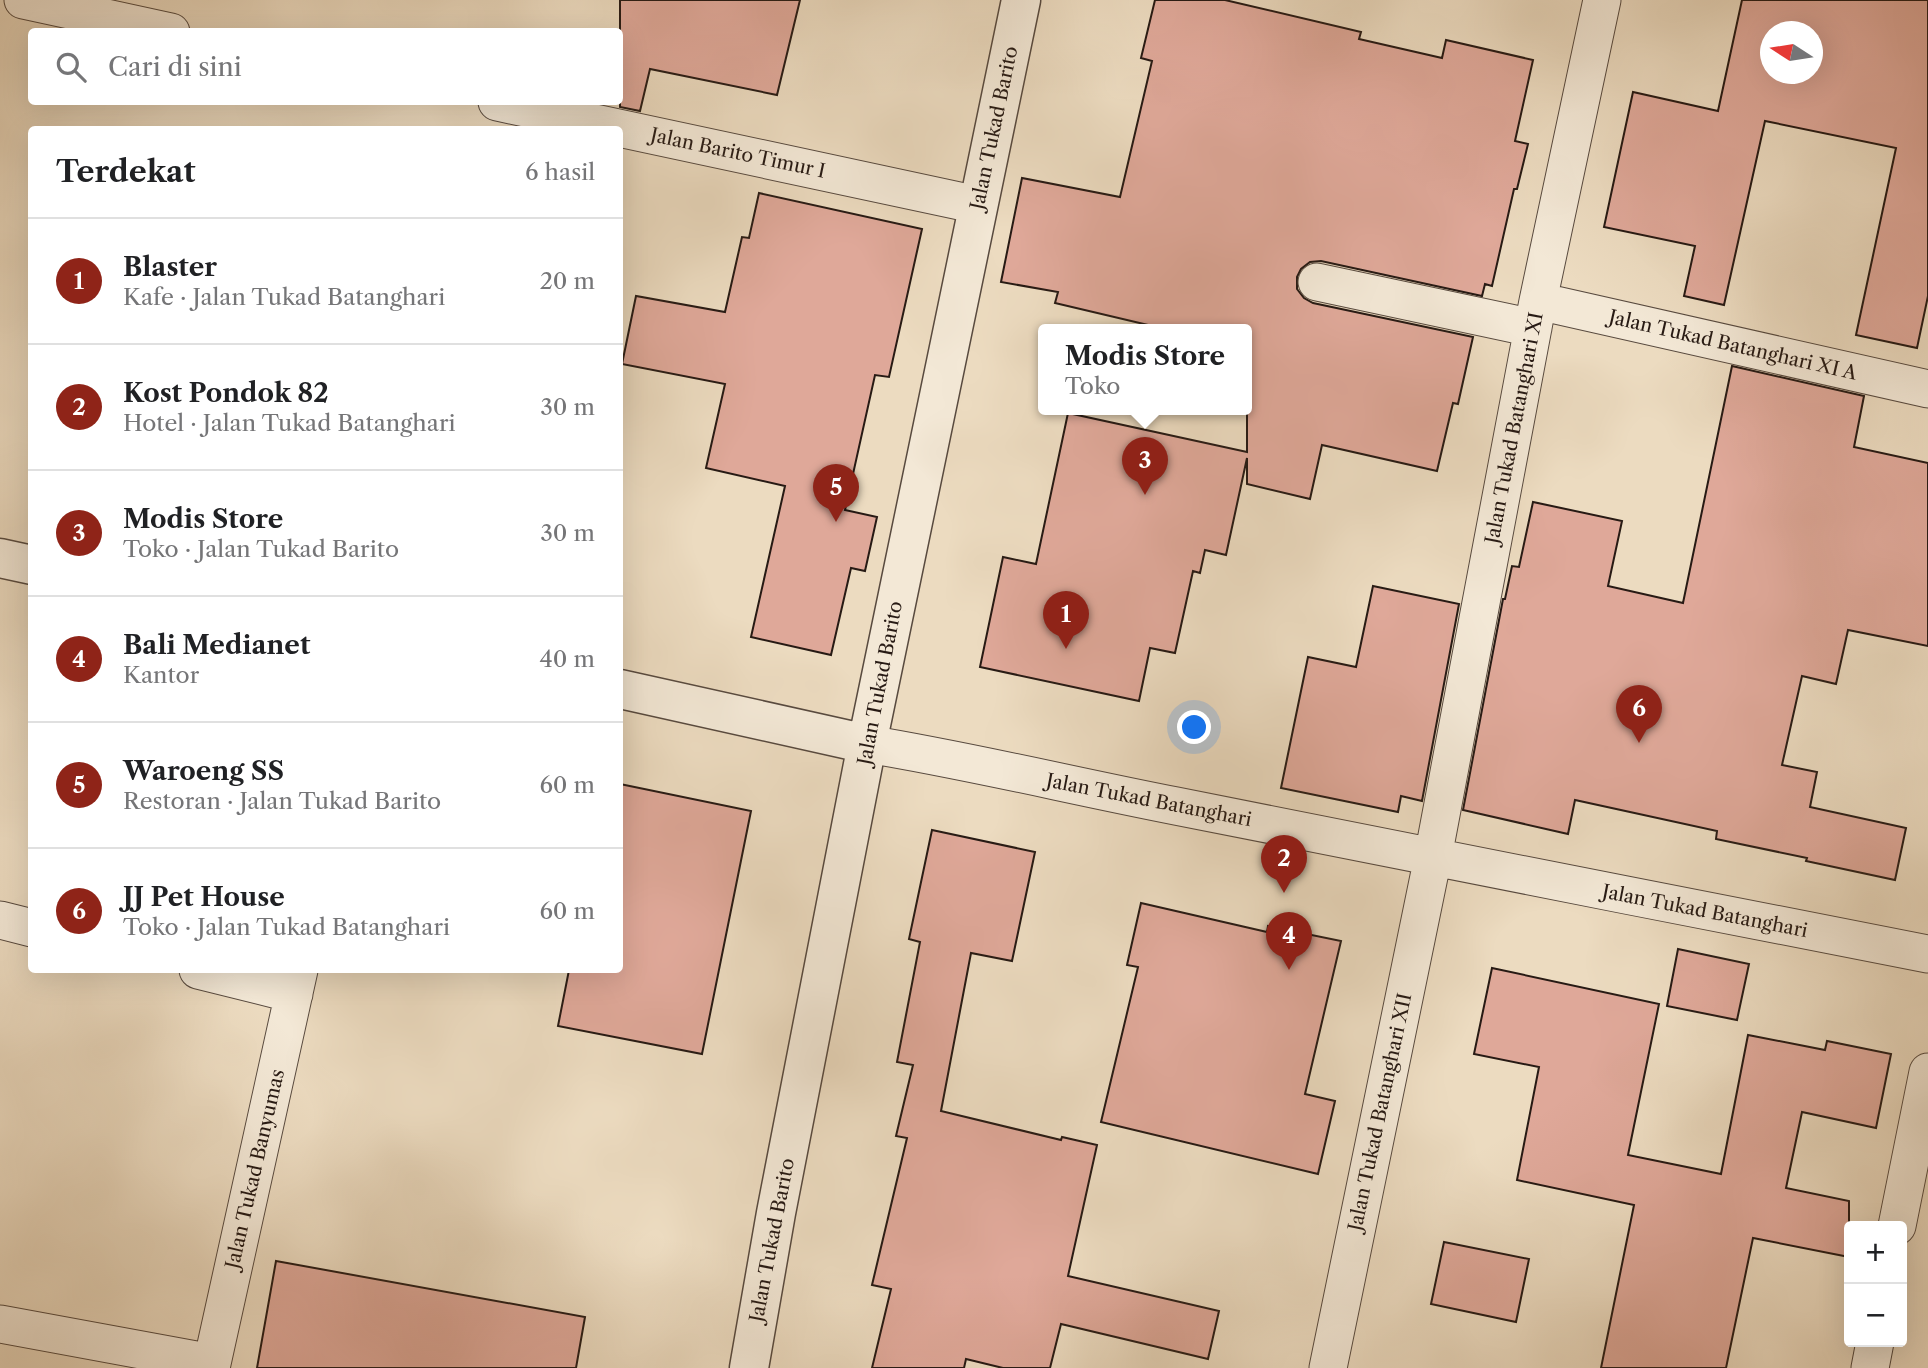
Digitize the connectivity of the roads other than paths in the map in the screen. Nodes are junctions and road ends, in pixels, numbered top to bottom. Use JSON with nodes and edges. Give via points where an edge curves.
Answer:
{"nodes":[{"id":1,"x":23,"y":0,"type":"edge"},
{"id":2,"x":1021,"y":0,"type":"edge"},
{"id":3,"x":1602,"y":0,"type":"edge"},
{"id":4,"x":156,"y":19,"type":"edge"},
{"id":5,"x":512,"y":105,"type":"edge"},
{"id":6,"x":610,"y":126,"type":"edge"},
{"id":7,"x":623,"y":129,"type":"edge"},
{"id":8,"x":978,"y":205,"type":"junction"},
{"id":9,"x":1317,"y":282,"type":"dead end"},
{"id":10,"x":1536,"y":315,"type":"junction"},
{"id":11,"x":1928,"y":389,"type":"edge"},
{"id":12,"x":0,"y":558,"type":"edge"},
{"id":13,"x":28,"y":564,"type":"edge"},
{"id":14,"x":623,"y":690,"type":"edge"},
{"id":15,"x":867,"y":744,"type":"junction"},
{"id":16,"x":1433,"y":857,"type":"junction"},
{"id":17,"x":0,"y":920,"type":"edge"},
{"id":18,"x":28,"y":927,"type":"edge"},
{"id":19,"x":1928,"y":954,"type":"edge"},
{"id":20,"x":223,"y":973,"type":"edge"},
{"id":21,"x":297,"y":982,"type":"edge"},
{"id":22,"x":1928,"y":1072,"type":"edge"},
{"id":23,"x":1898,"y":1221,"type":"edge"},
{"id":24,"x":0,"y":1324,"type":"edge"},
{"id":25,"x":1874,"y":1347,"type":"edge"},
{"id":26,"x":211,"y":1365,"type":"edge"},
{"id":27,"x":749,"y":1368,"type":"edge"},
{"id":28,"x":1328,"y":1368,"type":"edge"},
{"id":29,"x":1870,"y":1368,"type":"edge"}],
"edges":[{"from":1,"to":4,"type":"street"},
{"from":2,"to":8,"type":"street","name":"Jalan Tukad Barito"},
{"from":3,"to":10,"type":"street","name":"Jalan Tukad Batanghari XI"},
{"from":5,"to":6,"type":"street","name":"Jalan Barito Timur I"},
{"from":7,"to":8,"type":"street","name":"Jalan Barito Timur I"},
{"from":8,"to":15,"type":"street","name":"Jalan Tukad Barito"},
{"from":9,"to":10,"type":"street","name":"Jalan Tukad Batanghari XI A"},
{"from":10,"to":11,"type":"street","name":"Jalan Tukad Batanghari XI A"},
{"from":10,"to":16,"type":"street","name":"Jalan Tukad Batanghari XI"},
{"from":12,"to":13,"type":"street"},
{"from":14,"to":15,"type":"street","name":"Jalan Tukad Batanghari"},
{"from":15,"to":16,"type":"street","name":"Jalan Tukad Batanghari"},
{"from":15,"to":27,"type":"street","name":"Jalan Tukad Barito"},
{"from":16,"to":19,"type":"street","name":"Jalan Tukad Batanghari"},
{"from":16,"to":28,"type":"street","name":"Jalan Tukad Batanghari XII"},
{"from":17,"to":18,"type":"street"},
{"from":20,"to":21,"type":"street"},
{"from":21,"to":26,"type":"street","name":"Jalan Tukad Banyumas"},
{"from":22,"to":23,"type":"street"},
{"from":24,"to":26,"type":"street"},
{"from":25,"to":29,"type":"street"}]}
